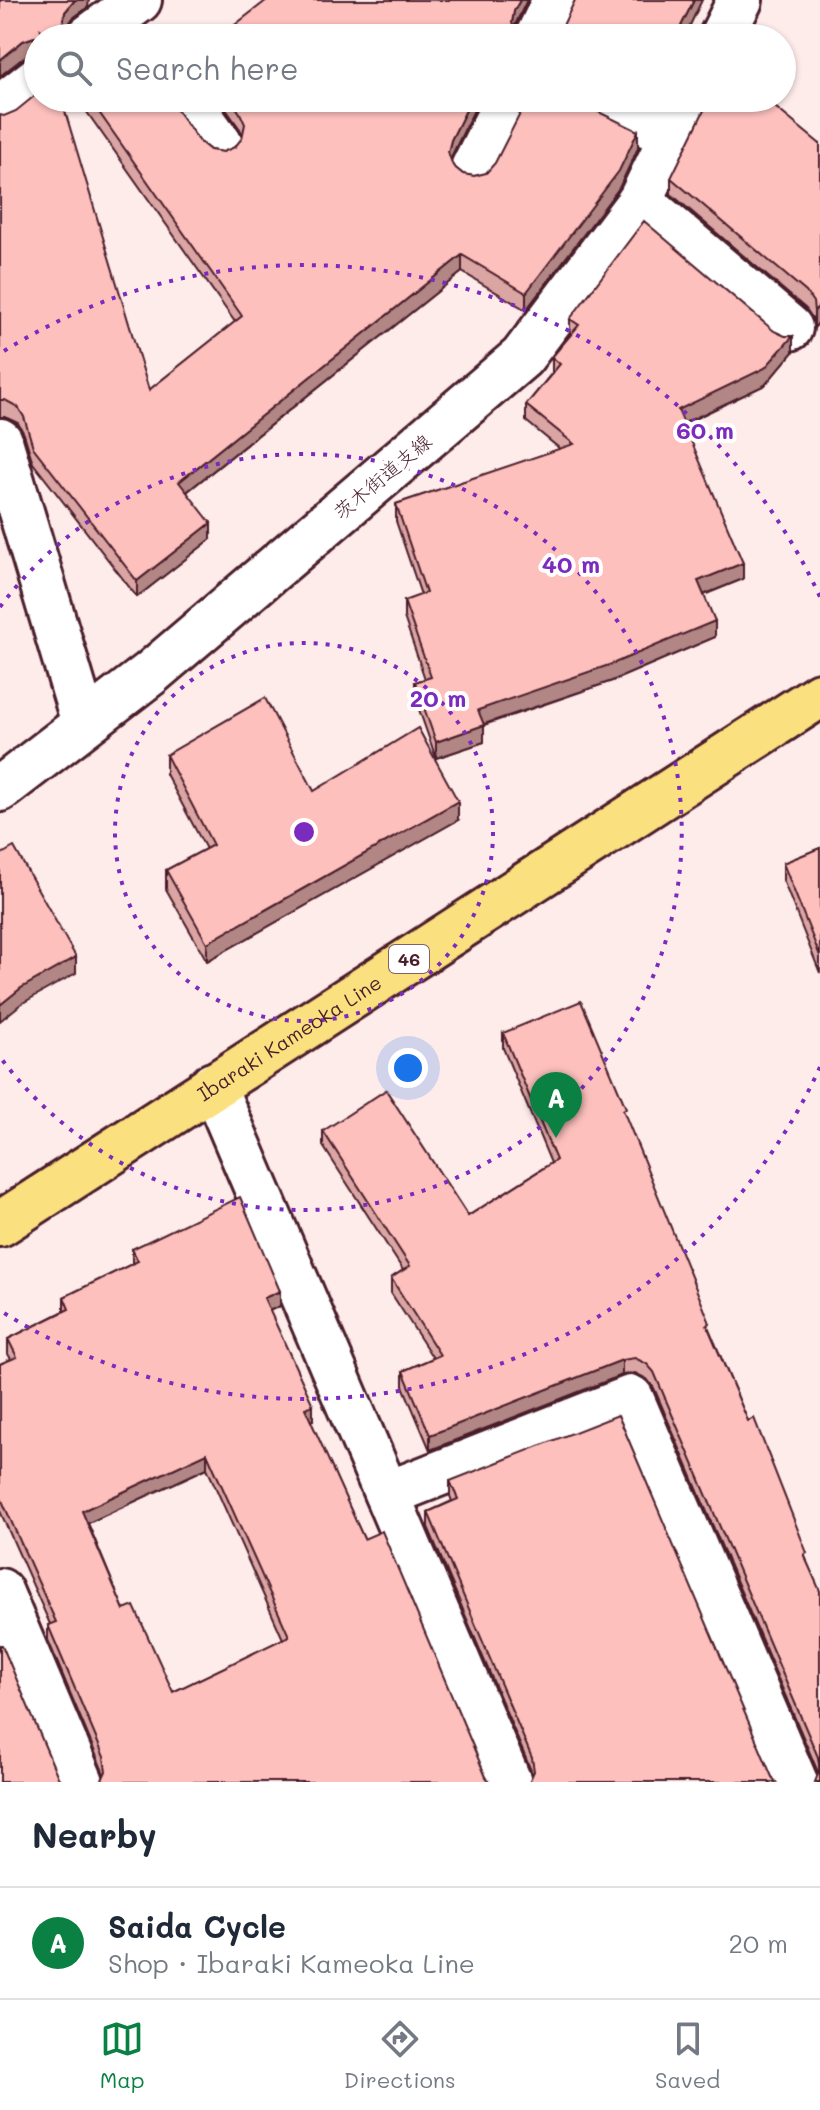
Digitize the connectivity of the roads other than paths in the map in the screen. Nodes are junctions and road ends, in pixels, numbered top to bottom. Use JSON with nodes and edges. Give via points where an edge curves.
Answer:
{"nodes":[{"id":1,"x":555,"y":0,"type":"edge"},
{"id":2,"x":740,"y":0,"type":"edge"},
{"id":3,"x":544,"y":24,"type":"edge"},
{"id":4,"x":728,"y":24,"type":"edge"},
{"id":5,"x":24,"y":89,"type":"edge"},
{"id":6,"x":0,"y":108,"type":"edge"},
{"id":7,"x":197,"y":112,"type":"edge"},
{"id":8,"x":501,"y":112,"type":"edge"},
{"id":9,"x":622,"y":112,"type":"edge"},
{"id":10,"x":683,"y":112,"type":"edge"},
{"id":11,"x":671,"y":136,"type":"junction"},
{"id":12,"x":220,"y":144,"type":"dead end"},
{"id":13,"x":473,"y":168,"type":"dead end"},
{"id":14,"x":640,"y":201,"type":"junction"},
{"id":15,"x":790,"y":328,"type":"dead end"},
{"id":16,"x":0,"y":441,"type":"edge"},
{"id":17,"x":820,"y":695,"type":"edge"},
{"id":18,"x":84,"y":723,"type":"junction"},
{"id":19,"x":0,"y":789,"type":"edge"},
{"id":20,"x":213,"y":1085,"type":"junction"},
{"id":21,"x":0,"y":1224,"type":"edge"},
{"id":22,"x":387,"y":1494,"type":"junction"},
{"id":23,"x":3,"y":1607,"type":"edge"},
{"id":24,"x":81,"y":1782,"type":"edge"},
{"id":25,"x":509,"y":1782,"type":"edge"},
{"id":26,"x":795,"y":1782,"type":"edge"}],
"edges":[{"from":1,"to":3,"type":"street"},
{"from":2,"to":4,"type":"street"},
{"from":5,"to":6,"type":"street"},
{"from":7,"to":12,"type":"street"},
{"from":8,"to":13,"type":"street"},
{"from":9,"to":11,"type":"street"},
{"from":10,"to":11,"type":"street","name":"茨木街道支線"},
{"from":11,"to":14,"type":"street","name":"茨木街道支線"},
{"from":14,"to":15,"type":"street"},
{"from":14,"to":18,"type":"street","name":"茨木街道支線","via":[[522,357],[151,673]]},
{"from":16,"to":18,"type":"street"},
{"from":17,"to":20,"type":"main road","name":"Ibaraki Kameoka Line","number":"46"},
{"from":18,"to":19,"type":"street","name":"茨木街道支線"},
{"from":20,"to":21,"type":"main road","name":"Ibaraki Kameoka Line","number":"46"},
{"from":20,"to":22,"type":"street"},
{"from":22,"to":25,"type":"street"},
{"from":22,"to":26,"type":"street","via":[[631,1398]]},
{"from":23,"to":24,"type":"street"}]}
